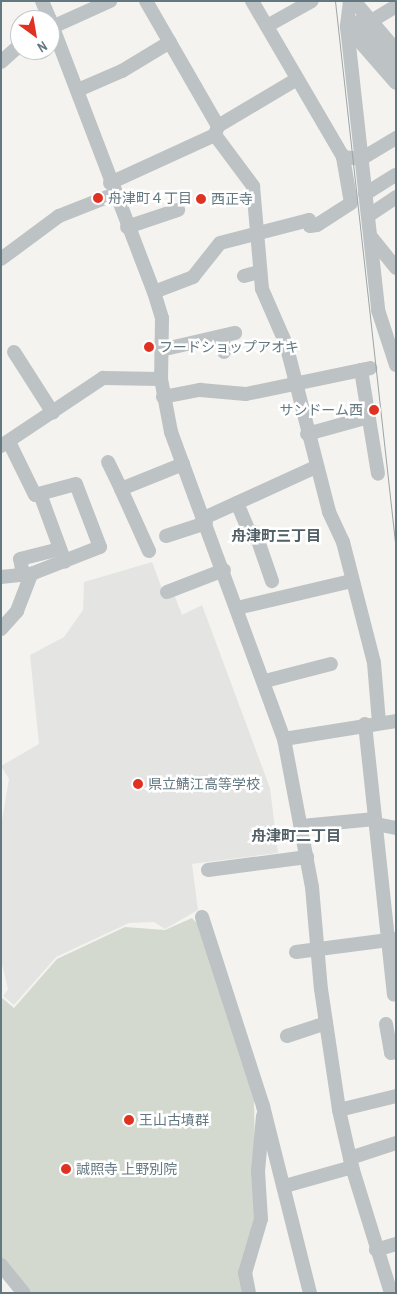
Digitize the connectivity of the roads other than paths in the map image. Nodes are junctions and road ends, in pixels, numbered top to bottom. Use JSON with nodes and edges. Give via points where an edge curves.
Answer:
{"nodes":[{"id":1,"x":110,"y":1,"type":"edge"},
{"id":2,"x":146,"y":1,"type":"edge"},
{"id":3,"x":252,"y":1,"type":"edge"},
{"id":4,"x":312,"y":1,"type":"edge"},
{"id":5,"x":352,"y":1,"type":"edge"},
{"id":6,"x":396,"y":6,"type":"edge"},
{"id":7,"x":60,"y":20,"type":"edge"},
{"id":8,"x":367,"y":20,"type":"junction"},
{"id":9,"x":267,"y":26,"type":"junction"},
{"id":10,"x":347,"y":27,"type":"junction"},
{"id":11,"x":170,"y":42,"type":"junction"},
{"id":12,"x":60,"y":46,"type":"edge"},
{"id":13,"x":396,"y":50,"type":"edge"},
{"id":14,"x":396,"y":69,"type":"edge"},
{"id":15,"x":297,"y":79,"type":"junction"},
{"id":16,"x":396,"y":83,"type":"edge"},
{"id":17,"x":78,"y":90,"type":"junction"},
{"id":18,"x":216,"y":130,"type":"junction"},
{"id":19,"x":396,"y":138,"type":"edge"},
{"id":20,"x":343,"y":157,"type":"junction"},
{"id":21,"x":361,"y":159,"type":"junction"},
{"id":22,"x":396,"y":175,"type":"edge"},
{"id":23,"x":112,"y":188,"type":"junction"},
{"id":24,"x":365,"y":194,"type":"junction"},
{"id":25,"x":395,"y":199,"type":"edge"},
{"id":26,"x":178,"y":210,"type":"dead end"},
{"id":27,"x":368,"y":216,"type":"junction"},
{"id":28,"x":127,"y":227,"type":"junction"},
{"id":29,"x":257,"y":233,"type":"junction"},
{"id":30,"x":371,"y":237,"type":"junction"},
{"id":31,"x":1,"y":259,"type":"edge"},
{"id":32,"x":396,"y":268,"type":"edge"},
{"id":33,"x":260,"y":272,"type":"junction"},
{"id":34,"x":244,"y":276,"type":"dead end"},
{"id":35,"x":154,"y":292,"type":"junction"},
{"id":36,"x":227,"y":341,"type":"dead end"},
{"id":37,"x":165,"y":349,"type":"junction"},
{"id":38,"x":14,"y":352,"type":"dead end"},
{"id":39,"x":392,"y":365,"type":"edge"},
{"id":40,"x":161,"y":379,"type":"junction"},
{"id":41,"x":296,"y":385,"type":"junction"},
{"id":42,"x":163,"y":397,"type":"junction"},
{"id":43,"x":53,"y":413,"type":"junction"},
{"id":44,"x":369,"y":417,"type":"junction"},
{"id":45,"x":307,"y":434,"type":"junction"},
{"id":46,"x":6,"y":445,"type":"edge"},
{"id":47,"x":108,"y":462,"type":"dead end"},
{"id":48,"x":183,"y":464,"type":"junction"},
{"id":49,"x":316,"y":467,"type":"junction"},
{"id":50,"x":378,"y":474,"type":"dead end"},
{"id":51,"x":121,"y":489,"type":"junction"},
{"id":52,"x":40,"y":494,"type":"junction"},
{"id":53,"x":237,"y":503,"type":"junction"},
{"id":54,"x":205,"y":521,"type":"junction"},
{"id":55,"x":166,"y":536,"type":"dead end"},
{"id":56,"x":60,"y":549,"type":"junction"},
{"id":57,"x":149,"y":551,"type":"dead end"},
{"id":58,"x":65,"y":562,"type":"junction"},
{"id":59,"x":224,"y":570,"type":"junction"},
{"id":60,"x":27,"y":574,"type":"junction"},
{"id":61,"x":1,"y":577,"type":"edge"},
{"id":62,"x":272,"y":581,"type":"dead end"},
{"id":63,"x":351,"y":581,"type":"junction"},
{"id":64,"x":167,"y":592,"type":"dead end"},
{"id":65,"x":237,"y":608,"type":"junction"},
{"id":66,"x":1,"y":629,"type":"edge"},
{"id":67,"x":331,"y":664,"type":"dead end"},
{"id":68,"x":265,"y":681,"type":"junction"},
{"id":69,"x":396,"y":721,"type":"edge"},
{"id":70,"x":379,"y":722,"type":"junction"},
{"id":71,"x":365,"y":724,"type":"junction"},
{"id":72,"x":284,"y":740,"type":"junction"},
{"id":73,"x":375,"y":821,"type":"junction"},
{"id":74,"x":302,"y":826,"type":"junction"},
{"id":75,"x":396,"y":828,"type":"edge"},
{"id":76,"x":307,"y":857,"type":"junction"},
{"id":77,"x":208,"y":870,"type":"dead end"},
{"id":78,"x":202,"y":917,"type":"dead end"},
{"id":79,"x":392,"y":939,"type":"edge"},
{"id":80,"x":318,"y":951,"type":"junction"},
{"id":81,"x":296,"y":952,"type":"dead end"},
{"id":82,"x":394,"y":994,"type":"dead end"},
{"id":83,"x":326,"y":1024,"type":"junction"},
{"id":84,"x":386,"y":1024,"type":"dead end"},
{"id":85,"x":287,"y":1036,"type":"dead end"},
{"id":86,"x":396,"y":1052,"type":"edge"},
{"id":87,"x":396,"y":1096,"type":"edge"},
{"id":88,"x":264,"y":1106,"type":"junction"},
{"id":89,"x":339,"y":1110,"type":"junction"},
{"id":90,"x":396,"y":1143,"type":"edge"},
{"id":91,"x":351,"y":1163,"type":"junction"},
{"id":92,"x":285,"y":1186,"type":"junction"},
{"id":93,"x":396,"y":1244,"type":"edge"},
{"id":94,"x":376,"y":1250,"type":"junction"},
{"id":95,"x":1,"y":1265,"type":"edge"},
{"id":96,"x":386,"y":1292,"type":"edge"},
{"id":97,"x":24,"y":1293,"type":"edge"},
{"id":98,"x":250,"y":1293,"type":"edge"},
{"id":99,"x":310,"y":1293,"type":"edge"}],
"edges":[{"from":1,"to":7,"type":"street"},
{"from":2,"to":11,"type":"street"},
{"from":3,"to":9,"type":"street"},
{"from":4,"to":9,"type":"street"},
{"from":5,"to":8,"type":"street"},
{"from":5,"to":10,"type":"street"},
{"from":6,"to":8,"type":"street"},
{"from":8,"to":13,"type":"street"},
{"from":8,"to":14,"type":"street"},
{"from":9,"to":15,"type":"street"},
{"from":10,"to":16,"type":"street"},
{"from":10,"to":21,"type":"street"},
{"from":11,"to":17,"type":"street","via":[[122,71]]},
{"from":11,"to":18,"type":"street"},
{"from":12,"to":17,"type":"street"},
{"from":15,"to":18,"type":"street"},
{"from":15,"to":20,"type":"street"},
{"from":17,"to":23,"type":"street"},
{"from":18,"to":23,"type":"street"},
{"from":18,"to":29,"type":"street","via":[[253,186]]},
{"from":19,"to":21,"type":"street"},
{"from":20,"to":21,"type":"street"},
{"from":20,"to":29,"type":"street","via":[[352,203],[317,224],[310,226],[309,220]]},
{"from":21,"to":24,"type":"street"},
{"from":22,"to":24,"type":"street"},
{"from":23,"to":28,"type":"street"},
{"from":23,"to":31,"type":"street","via":[[59,216]]},
{"from":24,"to":27,"type":"street"},
{"from":25,"to":27,"type":"street"},
{"from":26,"to":28,"type":"street"},
{"from":27,"to":30,"type":"street"},
{"from":28,"to":35,"type":"street"},
{"from":29,"to":33,"type":"street"},
{"from":29,"to":35,"type":"street","via":[[220,242],[193,277]]},
{"from":30,"to":32,"type":"street"},
{"from":30,"to":39,"type":"street","via":[[378,310]]},
{"from":33,"to":34,"type":"street"},
{"from":33,"to":41,"type":"street","via":[[267,306],[284,337]]},
{"from":35,"to":37,"type":"street"},
{"from":36,"to":37,"type":"street"},
{"from":37,"to":40,"type":"street"},
{"from":38,"to":43,"type":"street"},
{"from":40,"to":42,"type":"street"},
{"from":40,"to":43,"type":"street","via":[[103,378]]},
{"from":41,"to":42,"type":"street","via":[[246,394],[200,390]]},
{"from":41,"to":44,"type":"street","via":[[365,369]]},
{"from":41,"to":45,"type":"street"},
{"from":42,"to":48,"type":"street"},
{"from":43,"to":46,"type":"street"},
{"from":44,"to":45,"type":"street"},
{"from":44,"to":50,"type":"street"},
{"from":45,"to":49,"type":"street"},
{"from":46,"to":52,"type":"street","via":[[35,495]]},
{"from":47,"to":51,"type":"street"},
{"from":48,"to":51,"type":"street"},
{"from":48,"to":54,"type":"street"},
{"from":49,"to":53,"type":"street"},
{"from":49,"to":63,"type":"street"},
{"from":51,"to":57,"type":"street"},
{"from":52,"to":56,"type":"street"},
{"from":52,"to":58,"type":"street","via":[[76,484],[100,547]]},
{"from":53,"to":54,"type":"street"},
{"from":53,"to":62,"type":"street","via":[[250,533],[259,531]]},
{"from":54,"to":55,"type":"street"},
{"from":54,"to":59,"type":"street"},
{"from":56,"to":58,"type":"street"},
{"from":56,"to":60,"type":"street","via":[[20,559]]},
{"from":58,"to":60,"type":"street"},
{"from":59,"to":64,"type":"street"},
{"from":59,"to":65,"type":"street"},
{"from":60,"to":61,"type":"street"},
{"from":60,"to":66,"type":"street","via":[[17,611]]},
{"from":63,"to":65,"type":"street"},
{"from":63,"to":70,"type":"street","via":[[374,663]]},
{"from":65,"to":68,"type":"street"},
{"from":67,"to":68,"type":"street"},
{"from":68,"to":72,"type":"street"},
{"from":69,"to":70,"type":"street"},
{"from":70,"to":71,"type":"street"},
{"from":71,"to":72,"type":"street"},
{"from":71,"to":73,"type":"street"},
{"from":72,"to":74,"type":"street"},
{"from":73,"to":74,"type":"street"},
{"from":73,"to":75,"type":"street"},
{"from":73,"to":79,"type":"street"},
{"from":74,"to":76,"type":"street"},
{"from":76,"to":77,"type":"street"},
{"from":76,"to":80,"type":"street"},
{"from":78,"to":88,"type":"street"},
{"from":79,"to":80,"type":"street"},
{"from":79,"to":82,"type":"street"},
{"from":80,"to":81,"type":"street"},
{"from":80,"to":83,"type":"street"},
{"from":83,"to":85,"type":"street"},
{"from":83,"to":89,"type":"street"},
{"from":84,"to":86,"type":"street","via":[[391,1053]]},
{"from":87,"to":89,"type":"street"},
{"from":88,"to":92,"type":"street"},
{"from":88,"to":98,"type":"street","via":[[258,1171],[261,1219],[245,1273]]},
{"from":89,"to":91,"type":"street"},
{"from":90,"to":91,"type":"street"},
{"from":91,"to":92,"type":"street"},
{"from":91,"to":94,"type":"street"},
{"from":92,"to":99,"type":"street"},
{"from":93,"to":94,"type":"street"},
{"from":94,"to":96,"type":"street"},
{"from":95,"to":97,"type":"street"}]}
